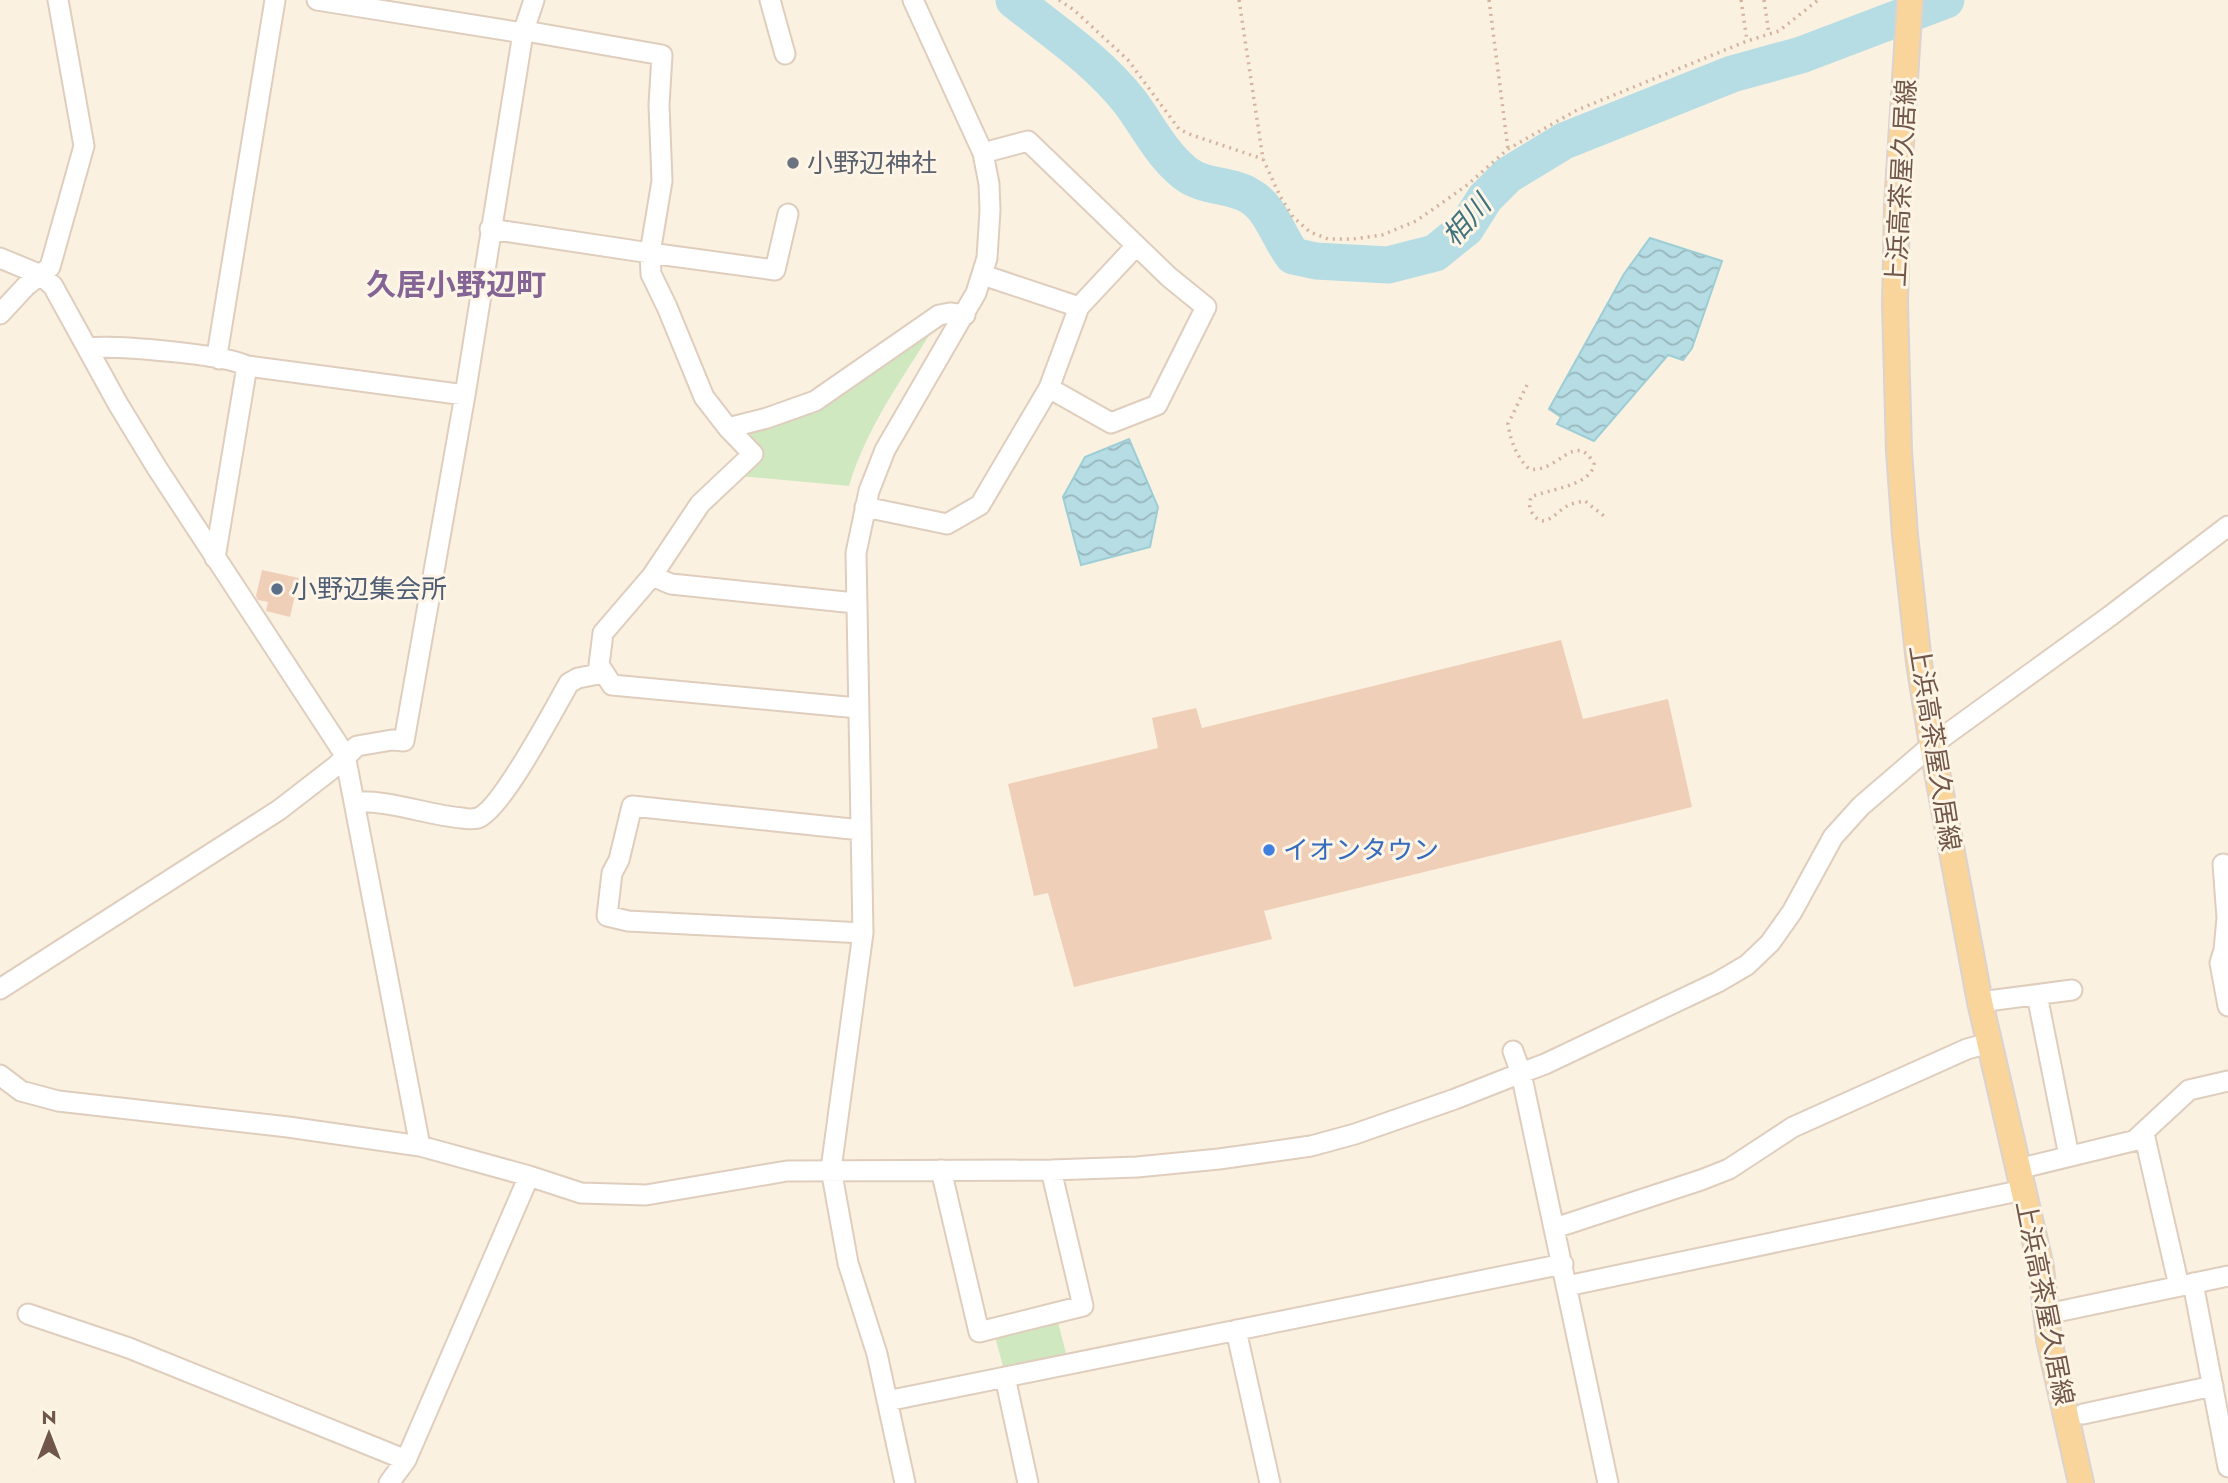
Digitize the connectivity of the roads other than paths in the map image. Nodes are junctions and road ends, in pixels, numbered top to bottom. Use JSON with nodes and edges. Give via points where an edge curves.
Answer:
{"nodes":[{"id":1,"x":58,"y":0,"type":"edge"},
{"id":2,"x":275,"y":0,"type":"edge"},
{"id":3,"x":317,"y":0,"type":"edge"},
{"id":4,"x":534,"y":0,"type":"edge"},
{"id":5,"x":770,"y":0,"type":"edge"},
{"id":6,"x":913,"y":0,"type":"edge"},
{"id":7,"x":1910,"y":0,"type":"edge"},
{"id":8,"x":523,"y":33,"type":"junction"},
{"id":9,"x":785,"y":54,"type":"dead end"},
{"id":10,"x":983,"y":153,"type":"junction"},
{"id":11,"x":788,"y":214,"type":"dead end"},
{"id":12,"x":490,"y":229,"type":"junction"},
{"id":13,"x":1136,"y":246,"type":"junction"},
{"id":14,"x":650,"y":253,"type":"junction"},
{"id":15,"x":0,"y":258,"type":"edge"},
{"id":16,"x":41,"y":275,"type":"junction"},
{"id":17,"x":983,"y":275,"type":"junction"},
{"id":18,"x":1079,"y":307,"type":"junction"},
{"id":19,"x":0,"y":314,"type":"edge"},
{"id":20,"x":965,"y":315,"type":"junction"},
{"id":21,"x":88,"y":348,"type":"junction"},
{"id":22,"x":219,"y":359,"type":"junction"},
{"id":23,"x":247,"y":366,"type":"junction"},
{"id":24,"x":1049,"y":388,"type":"junction"},
{"id":25,"x":465,"y":394,"type":"junction"},
{"id":26,"x":727,"y":428,"type":"junction"},
{"id":27,"x":865,"y":508,"type":"junction"},
{"id":28,"x":2228,"y":526,"type":"edge"},
{"id":29,"x":215,"y":558,"type":"junction"},
{"id":30,"x":652,"y":576,"type":"junction"},
{"id":31,"x":855,"y":603,"type":"junction"},
{"id":32,"x":604,"y":673,"type":"junction"},
{"id":33,"x":858,"y":708,"type":"junction"},
{"id":34,"x":1932,"y":744,"type":"junction"},
{"id":35,"x":345,"y":755,"type":"junction"},
{"id":36,"x":355,"y":802,"type":"junction"},
{"id":37,"x":861,"y":831,"type":"junction"},
{"id":38,"x":2223,"y":864,"type":"dead end"},
{"id":39,"x":863,"y":933,"type":"junction"},
{"id":40,"x":0,"y":989,"type":"edge"},
{"id":41,"x":2072,"y":990,"type":"dead end"},
{"id":42,"x":2037,"y":995,"type":"junction"},
{"id":43,"x":1980,"y":1002,"type":"junction"},
{"id":44,"x":2228,"y":1006,"type":"edge"},
{"id":45,"x":1989,"y":1043,"type":"junction"},
{"id":46,"x":1513,"y":1051,"type":"dead end"},
{"id":47,"x":1521,"y":1073,"type":"junction"},
{"id":48,"x":0,"y":1075,"type":"edge"},
{"id":49,"x":2228,"y":1081,"type":"edge"},
{"id":50,"x":2135,"y":1140,"type":"junction"},
{"id":51,"x":419,"y":1146,"type":"junction"},
{"id":52,"x":2070,"y":1156,"type":"junction"},
{"id":53,"x":831,"y":1169,"type":"junction"},
{"id":54,"x":942,"y":1170,"type":"junction"},
{"id":55,"x":1051,"y":1170,"type":"junction"},
{"id":56,"x":529,"y":1176,"type":"junction"},
{"id":57,"x":2021,"y":1180,"type":"junction"},
{"id":58,"x":1555,"y":1228,"type":"junction"},
{"id":59,"x":1563,"y":1264,"type":"junction"},
{"id":60,"x":2228,"y":1276,"type":"edge"},
{"id":61,"x":2186,"y":1284,"type":"junction"},
{"id":62,"x":1567,"y":1286,"type":"junction"},
{"id":63,"x":28,"y":1314,"type":"dead end"},
{"id":64,"x":2047,"y":1314,"type":"junction"},
{"id":65,"x":1237,"y":1330,"type":"junction"},
{"id":66,"x":1005,"y":1377,"type":"junction"},
{"id":67,"x":2213,"y":1386,"type":"junction"},
{"id":68,"x":887,"y":1401,"type":"junction"},
{"id":69,"x":2083,"y":1415,"type":"dead end"},
{"id":70,"x":406,"y":1460,"type":"junction"},
{"id":71,"x":2228,"y":1467,"type":"edge"},
{"id":72,"x":390,"y":1483,"type":"edge"},
{"id":73,"x":905,"y":1483,"type":"edge"},
{"id":74,"x":1028,"y":1483,"type":"edge"},
{"id":75,"x":1270,"y":1483,"type":"edge"},
{"id":76,"x":1608,"y":1483,"type":"edge"},
{"id":77,"x":2081,"y":1483,"type":"edge"}],
"edges":[{"from":1,"to":16,"type":"street","via":[[84,146],[50,267]]},
{"from":2,"to":22,"type":"street"},
{"from":3,"to":8,"type":"street"},
{"from":4,"to":8,"type":"street"},
{"from":5,"to":9,"type":"street"},
{"from":6,"to":10,"type":"street"},
{"from":7,"to":34,"type":"main road","name":"上浜高茶屋久居線","via":[[1897,206],[1899,452],[1919,663]]},
{"from":8,"to":12,"type":"street"},
{"from":8,"to":14,"type":"street","via":[[662,55],[662,181]]},
{"from":10,"to":13,"type":"street","via":[[1028,141]]},
{"from":10,"to":17,"type":"street","via":[[990,210]]},
{"from":11,"to":14,"type":"street","via":[[775,270]]},
{"from":12,"to":14,"type":"street"},
{"from":12,"to":25,"type":"street"},
{"from":13,"to":18,"type":"street"},
{"from":13,"to":24,"type":"street","via":[[1206,307],[1157,405],[1111,423]]},
{"from":14,"to":26,"type":"street","via":[[651,274],[693,372],[704,397]]},
{"from":15,"to":16,"type":"street"},
{"from":16,"to":19,"type":"street"},
{"from":16,"to":21,"type":"street","via":[[53,286]]},
{"from":17,"to":18,"type":"street"},
{"from":17,"to":20,"type":"street"},
{"from":18,"to":24,"type":"street"},
{"from":20,"to":26,"type":"street","via":[[939,315],[815,401]]},
{"from":20,"to":27,"type":"street","via":[[895,430]]},
{"from":21,"to":22,"type":"street","via":[[107,346]]},
{"from":21,"to":29,"type":"street"},
{"from":22,"to":23,"type":"street"},
{"from":23,"to":25,"type":"street"},
{"from":23,"to":29,"type":"street"},
{"from":24,"to":27,"type":"street","via":[[980,505],[947,524]]},
{"from":25,"to":35,"type":"street","via":[[404,741],[357,746]]},
{"from":26,"to":30,"type":"street","via":[[753,454],[700,504]]},
{"from":27,"to":31,"type":"street","via":[[856,554]]},
{"from":28,"to":34,"type":"street"},
{"from":29,"to":35,"type":"street"},
{"from":30,"to":31,"type":"street","via":[[671,584]]},
{"from":30,"to":32,"type":"street","via":[[603,633],[599,665]]},
{"from":31,"to":33,"type":"street"},
{"from":32,"to":33,"type":"street","via":[[612,685]]},
{"from":32,"to":36,"type":"street","via":[[569,683],[514,779],[477,818]]},
{"from":33,"to":37,"type":"street"},
{"from":34,"to":43,"type":"main road","name":"上浜高茶屋久居線"},
{"from":34,"to":47,"type":"street","via":[[1833,837],[1793,912],[1747,965]]},
{"from":35,"to":36,"type":"street"},
{"from":35,"to":40,"type":"street","via":[[279,810]]},
{"from":36,"to":51,"type":"street"},
{"from":37,"to":39,"type":"street"},
{"from":37,"to":39,"type":"street","via":[[632,806],[612,873],[607,916],[628,921]]},
{"from":38,"to":44,"type":"street","via":[[2227,918],[2220,963]]},
{"from":39,"to":53,"type":"street"},
{"from":41,"to":42,"type":"street"},
{"from":42,"to":43,"type":"street"},
{"from":42,"to":52,"type":"street"},
{"from":43,"to":45,"type":"main road","name":"上浜高茶屋久居線"},
{"from":45,"to":57,"type":"main road","name":"上浜高茶屋久居線"},
{"from":45,"to":58,"type":"street","via":[[1793,1127],[1729,1169],[1701,1181]]},
{"from":46,"to":47,"type":"street"},
{"from":47,"to":55,"type":"street","via":[[1311,1146],[1137,1167]]},
{"from":47,"to":58,"type":"street"},
{"from":48,"to":51,"type":"street","via":[[21,1091],[58,1101]]},
{"from":49,"to":50,"type":"street","via":[[2189,1090]]},
{"from":50,"to":52,"type":"street"},
{"from":50,"to":61,"type":"street","via":[[2145,1138]]},
{"from":51,"to":56,"type":"street"},
{"from":52,"to":57,"type":"street"},
{"from":53,"to":54,"type":"street"},
{"from":53,"to":56,"type":"street","via":[[787,1171],[646,1195],[581,1194]]},
{"from":53,"to":68,"type":"street","via":[[848,1263]]},
{"from":54,"to":55,"type":"street"},
{"from":54,"to":55,"type":"street","via":[[979,1332],[1083,1306]]},
{"from":56,"to":70,"type":"street"},
{"from":57,"to":62,"type":"street"},
{"from":57,"to":64,"type":"main road","name":"上浜高茶屋久居線"},
{"from":58,"to":59,"type":"street"},
{"from":59,"to":62,"type":"street"},
{"from":59,"to":65,"type":"street"},
{"from":60,"to":61,"type":"street"},
{"from":61,"to":64,"type":"street"},
{"from":61,"to":67,"type":"street"},
{"from":62,"to":76,"type":"street"},
{"from":63,"to":70,"type":"street","via":[[129,1348]]},
{"from":64,"to":77,"type":"main road","name":"上浜高茶屋久居線"},
{"from":65,"to":66,"type":"street"},
{"from":65,"to":75,"type":"street"},
{"from":66,"to":68,"type":"street"},
{"from":66,"to":74,"type":"street"},
{"from":67,"to":69,"type":"street"},
{"from":67,"to":71,"type":"street"},
{"from":68,"to":73,"type":"street"},
{"from":70,"to":72,"type":"street"}]}
